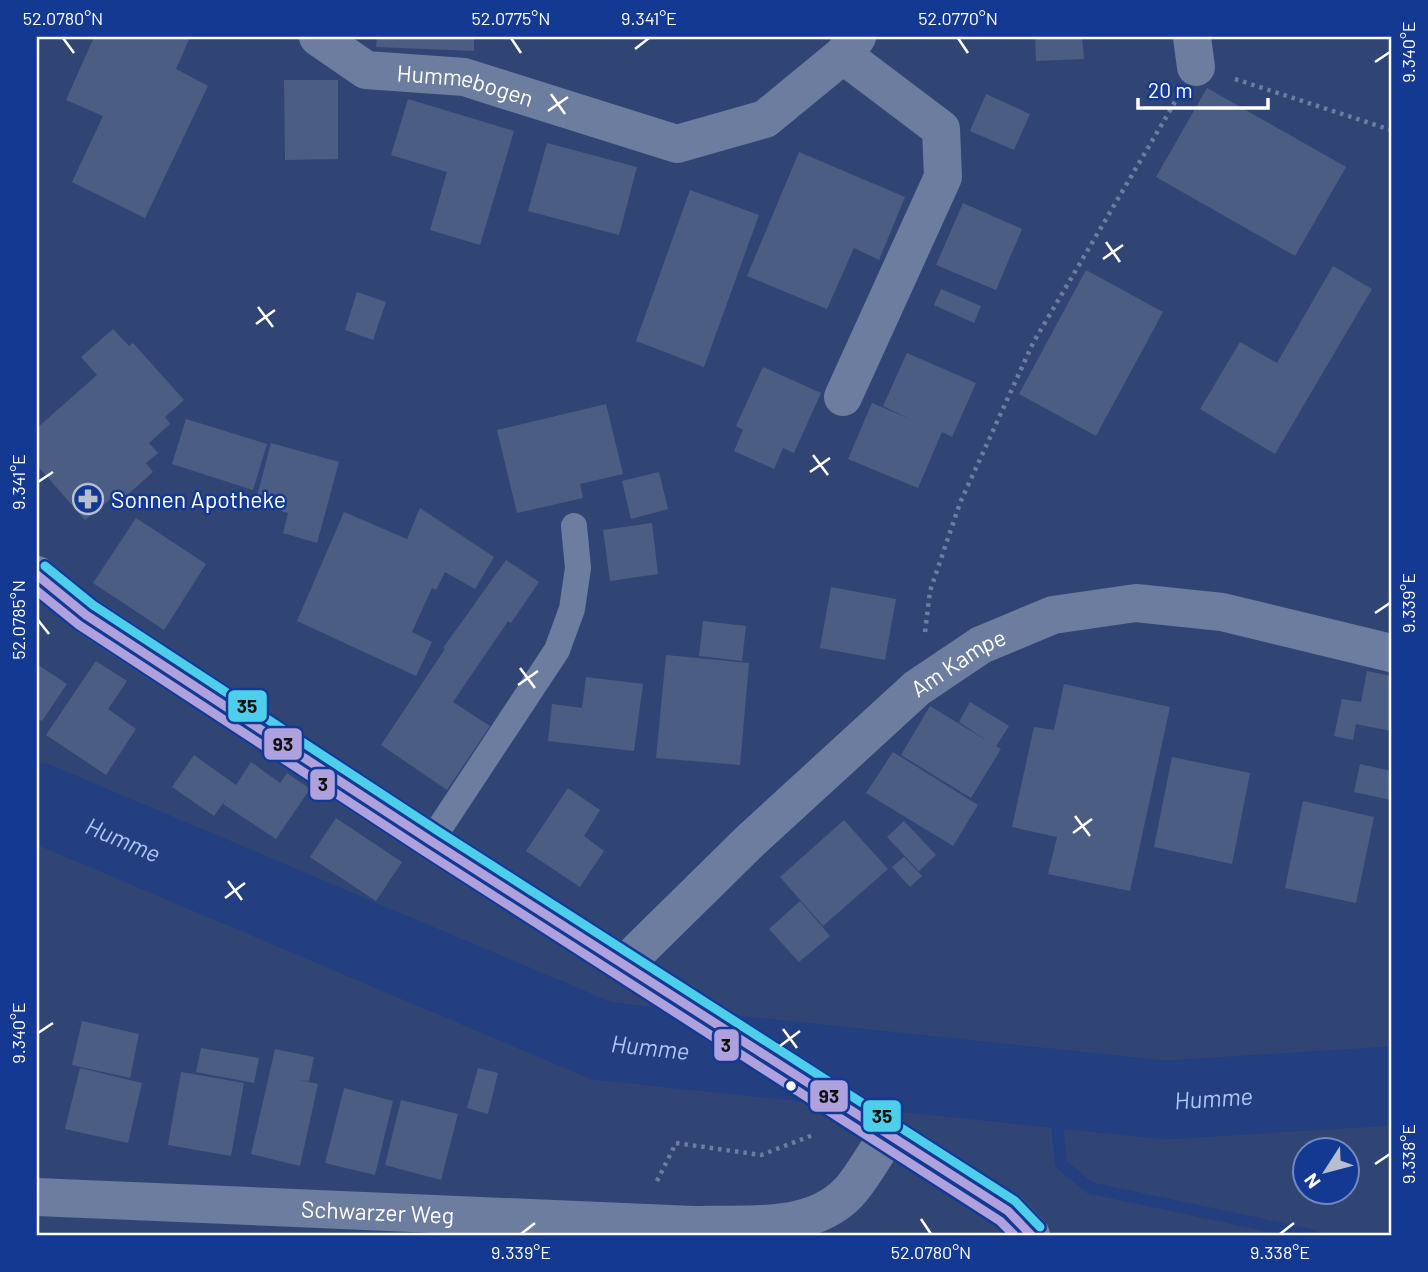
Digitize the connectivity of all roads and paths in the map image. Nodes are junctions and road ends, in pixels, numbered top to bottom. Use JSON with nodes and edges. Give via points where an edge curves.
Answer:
{"nodes":[{"id":1,"x":318,"y":37,"type":"edge"},
{"id":2,"x":850,"y":46,"type":"edge"},
{"id":3,"x":1194,"y":52,"type":"edge"},
{"id":4,"x":1391,"y":130,"type":"edge"},
{"id":5,"x":843,"y":397,"type":"dead end"},
{"id":6,"x":574,"y":526,"type":"dead end"},
{"id":7,"x":37,"y":575,"type":"edge"},
{"id":8,"x":1391,"y":653,"type":"edge"},
{"id":9,"x":917,"y":688,"type":"junction"},
{"id":10,"x":430,"y":841,"type":"junction"},
{"id":11,"x":624,"y":965,"type":"junction"},
{"id":12,"x":840,"y":1102,"type":"junction"},
{"id":13,"x":889,"y":1133,"type":"junction"},
{"id":14,"x":37,"y":1197,"type":"edge"},
{"id":15,"x":635,"y":1222,"type":"junction"},
{"id":16,"x":692,"y":1230,"type":"edge"},
{"id":17,"x":1031,"y":1235,"type":"edge"}],
"edges":[{"from":1,"to":2,"type":"street","name":"Hummebogen","via":[[366,70],[464,77],[677,144],[765,118]]},
{"from":2,"to":5,"type":"street","name":"Hummebogen","via":[[941,130],[943,177]]},
{"from":3,"to":4,"type":"path"},
{"from":3,"to":9,"type":"path","via":[[1033,343],[960,503],[930,592]]},
{"from":6,"to":10,"type":"lane","via":[[578,568],[572,609],[557,650]]},
{"from":7,"to":10,"type":"street","via":[[86,615]]},
{"from":8,"to":9,"type":"street","name":"Am Kampe","via":[[1222,612],[1136,603],[1053,615],[981,645]]},
{"from":9,"to":11,"type":"street","name":"Am Kampe","via":[[749,842]]},
{"from":10,"to":11,"type":"street"},
{"from":11,"to":12,"type":"street"},
{"from":12,"to":13,"type":"street"},
{"from":12,"to":15,"type":"path","via":[[812,1137],[761,1155],[676,1143]]},
{"from":13,"to":16,"type":"street","name":"Schwarzer Weg","via":[[849,1192],[825,1212],[798,1220]]},
{"from":13,"to":17,"type":"street","via":[[1008,1211]]},
{"from":14,"to":15,"type":"street","name":"Schwarzer Weg"},
{"from":15,"to":16,"type":"street","name":"Schwarzer Weg"}]}
